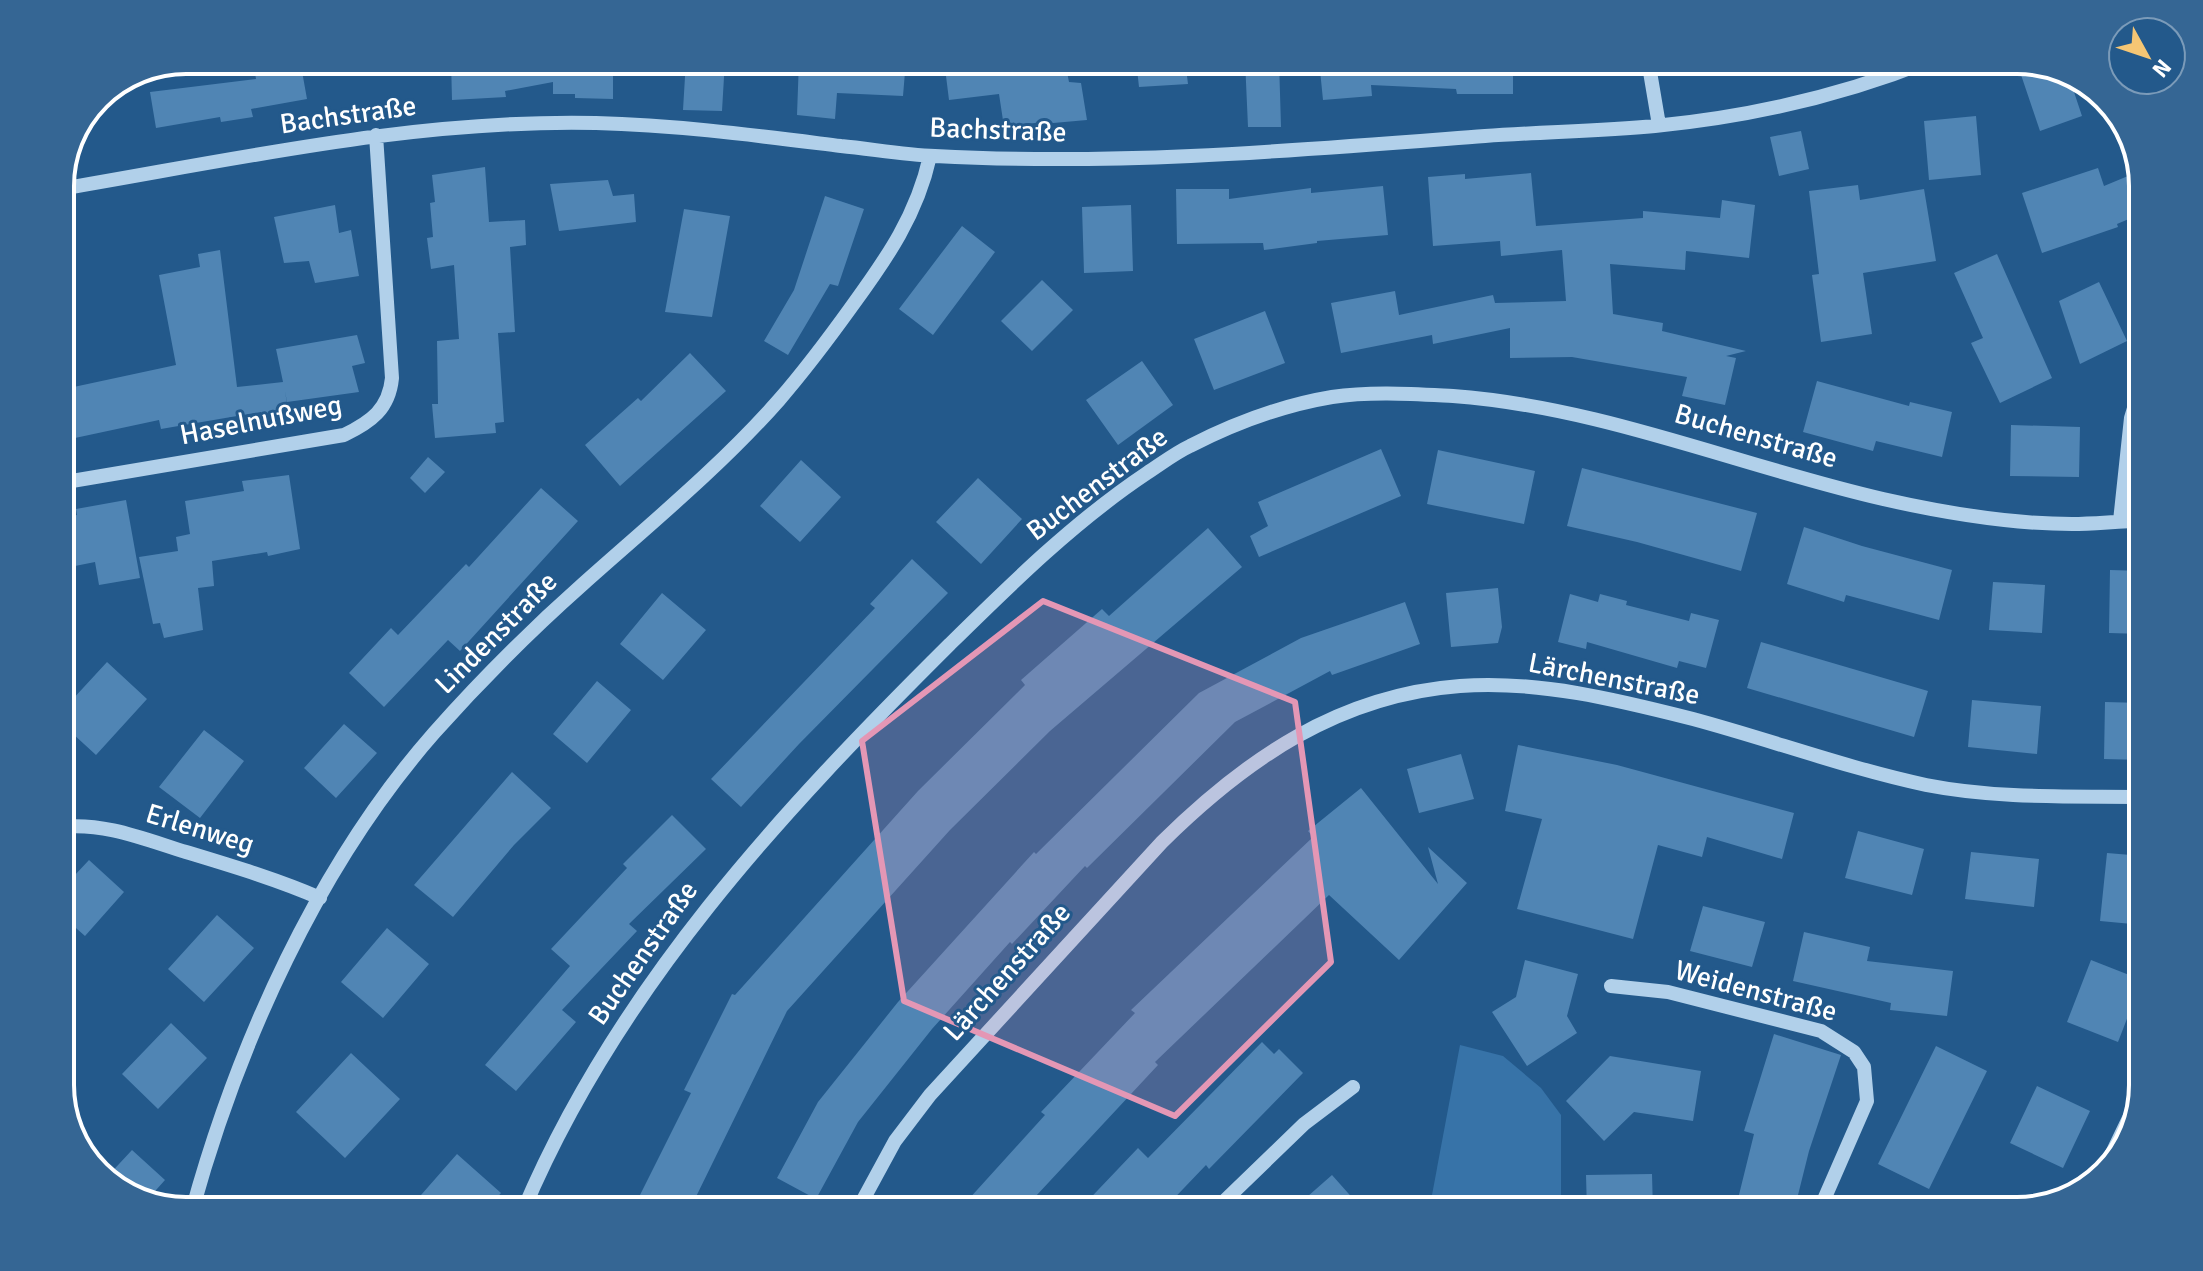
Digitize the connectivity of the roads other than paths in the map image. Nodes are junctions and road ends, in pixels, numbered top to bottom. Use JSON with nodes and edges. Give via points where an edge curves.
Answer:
{"nodes":[{"id":1,"x":1650,"y":74,"type":"edge"},
{"id":2,"x":1888,"y":74,"type":"edge"},
{"id":3,"x":1659,"y":125,"type":"junction"},
{"id":4,"x":376,"y":135,"type":"junction"},
{"id":5,"x":930,"y":156,"type":"junction"},
{"id":6,"x":74,"y":187,"type":"edge"},
{"id":7,"x":2129,"y":437,"type":"edge"},
{"id":8,"x":74,"y":481,"type":"edge"},
{"id":9,"x":2120,"y":521,"type":"junction"},
{"id":10,"x":2129,"y":521,"type":"edge"},
{"id":11,"x":2129,"y":797,"type":"edge"},
{"id":12,"x":74,"y":826,"type":"edge"},
{"id":13,"x":320,"y":898,"type":"junction"},
{"id":14,"x":1611,"y":986,"type":"dead end"},
{"id":15,"x":1353,"y":1087,"type":"dead end"},
{"id":16,"x":196,"y":1197,"type":"edge"},
{"id":17,"x":530,"y":1197,"type":"edge"},
{"id":18,"x":865,"y":1197,"type":"edge"},
{"id":19,"x":1228,"y":1197,"type":"edge"},
{"id":20,"x":1825,"y":1197,"type":"edge"}],
"edges":[{"from":1,"to":3,"type":"street"},
{"from":2,"to":3,"type":"street","name":"Bachstraße","via":[[1755,111]]},
{"from":3,"to":5,"type":"street","name":"Bachstraße","via":[[1234,156]]},
{"from":4,"to":5,"type":"street","name":"Bachstraße","via":[[496,123],[596,123]]},
{"from":4,"to":6,"type":"street","name":"Bachstraße"},
{"from":4,"to":8,"type":"street","name":"Haselnußweg","via":[[392,378],[391,395],[380,412],[344,435]]},
{"from":5,"to":13,"type":"street","name":"Lindenstraße","via":[[916,206],[902,231],[779,400],[680,498],[528,634],[445,721],[385,796]]},
{"from":7,"to":9,"type":"street"},
{"from":9,"to":10,"type":"street","name":"Buchenstraße"},
{"from":9,"to":17,"type":"street","name":"Buchenstraße","via":[[2021,522],[1913,505],[1602,420],[1512,401],[1397,394],[1333,397],[1231,427],[1185,448],[1086,518],[981,613],[767,834],[670,954],[622,1025]]},
{"from":11,"to":18,"type":"street","name":"Lärchenstraße","via":[[1989,794],[1932,786],[1694,720],[1511,685],[1463,685],[1369,703],[1320,723],[1236,774],[1172,832],[930,1095],[895,1141]]},
{"from":12,"to":13,"type":"street","name":"Erlenweg","via":[[112,829],[282,881]]},
{"from":13,"to":16,"type":"street","name":"Lindenstraße","via":[[252,1032]]},
{"from":14,"to":20,"type":"street","name":"Weidenstraße","via":[[1668,992],[1821,1031],[1854,1052],[1864,1067],[1867,1101]]},
{"from":15,"to":19,"type":"street","via":[[1304,1124]]}]}
